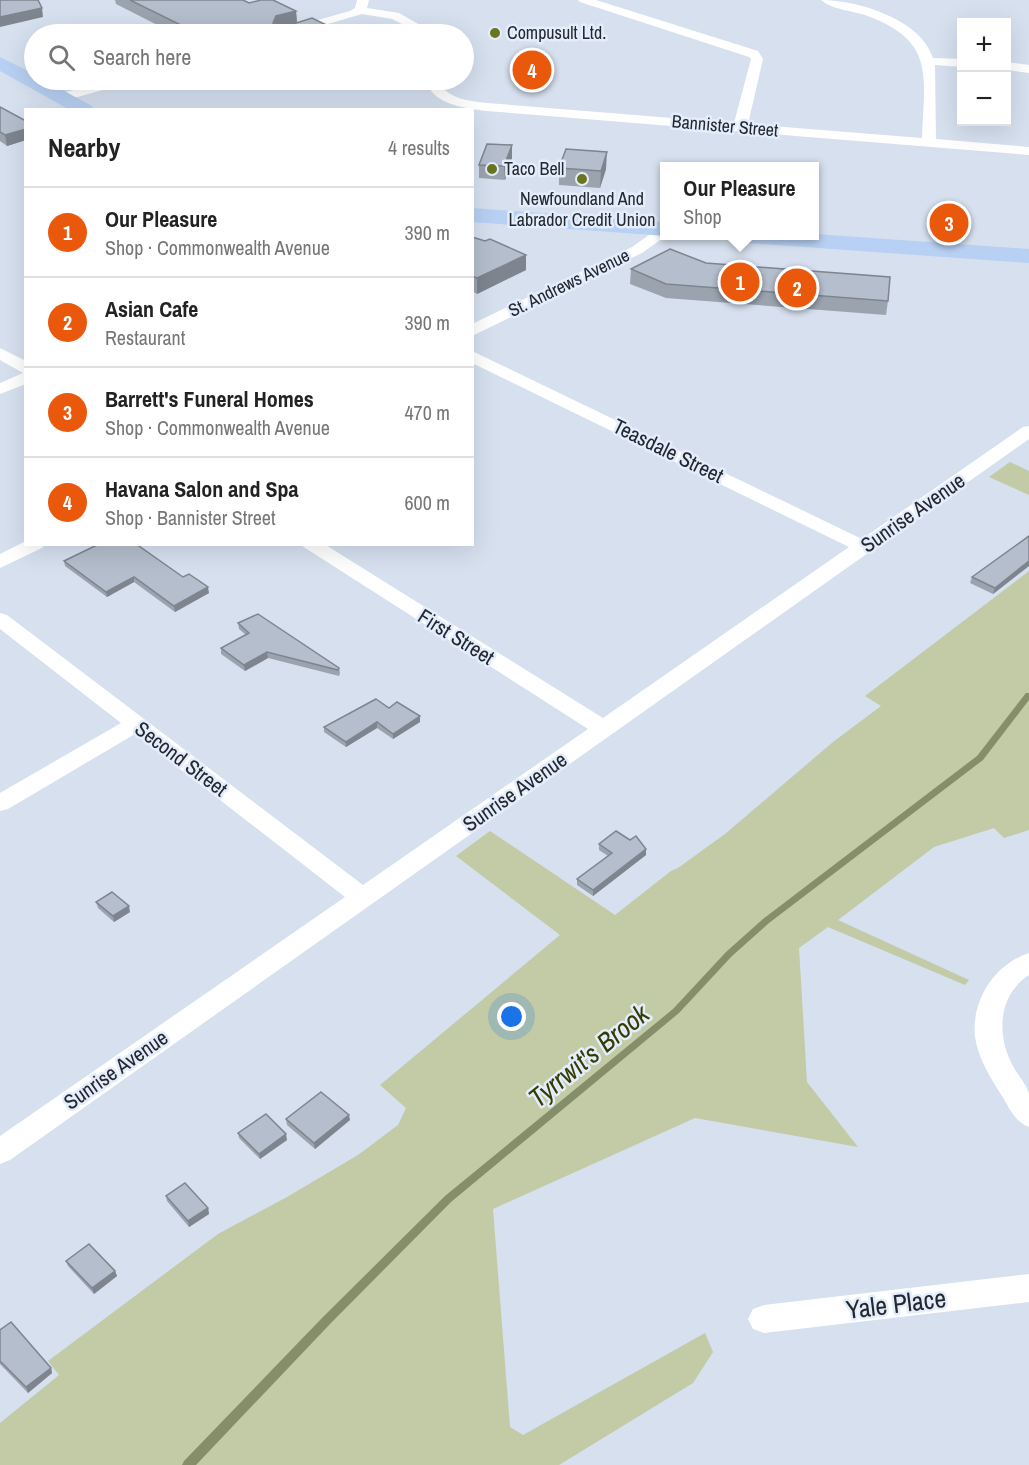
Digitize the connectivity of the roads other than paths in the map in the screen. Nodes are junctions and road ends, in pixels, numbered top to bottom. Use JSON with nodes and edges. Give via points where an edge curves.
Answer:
{"nodes":[{"id":1,"x":584,"y":0,"type":"edge"},
{"id":2,"x":826,"y":0,"type":"edge"},
{"id":3,"x":361,"y":5,"type":"edge"},
{"id":4,"x":321,"y":24,"type":"edge"},
{"id":5,"x":411,"y":24,"type":"edge"},
{"id":6,"x":927,"y":61,"type":"junction"},
{"id":7,"x":0,"y":63,"type":"edge"},
{"id":8,"x":957,"y":63,"type":"edge"},
{"id":9,"x":1011,"y":67,"type":"edge"},
{"id":10,"x":1029,"y":69,"type":"edge"},
{"id":11,"x":24,"y":76,"type":"edge"},
{"id":12,"x":50,"y":90,"type":"edge"},
{"id":13,"x":88,"y":90,"type":"edge"},
{"id":14,"x":437,"y":90,"type":"edge"},
{"id":15,"x":63,"y":97,"type":"junction"},
{"id":16,"x":82,"y":108,"type":"edge"},
{"id":17,"x":740,"y":128,"type":"junction"},
{"id":18,"x":929,"y":143,"type":"junction"},
{"id":19,"x":1029,"y":151,"type":"edge"},
{"id":20,"x":474,"y":214,"type":"edge"},
{"id":21,"x":660,"y":229,"type":"edge"},
{"id":22,"x":660,"y":232,"type":"edge"},
{"id":23,"x":803,"y":240,"type":"edge"},
{"id":24,"x":1029,"y":256,"type":"edge"},
{"id":25,"x":474,"y":330,"type":"edge"},
{"id":26,"x":0,"y":353,"type":"edge"},
{"id":27,"x":474,"y":357,"type":"edge"},
{"id":28,"x":24,"y":368,"type":"edge"},
{"id":29,"x":24,"y":379,"type":"edge"},
{"id":30,"x":0,"y":389,"type":"edge"},
{"id":31,"x":1029,"y":431,"type":"edge"},
{"id":32,"x":31,"y":546,"type":"edge"},
{"id":33,"x":312,"y":546,"type":"edge"},
{"id":34,"x":864,"y":547,"type":"junction"},
{"id":35,"x":0,"y":562,"type":"edge"},
{"id":36,"x":0,"y":619,"type":"edge"},
{"id":37,"x":136,"y":724,"type":"junction"},
{"id":38,"x":604,"y":729,"type":"junction"},
{"id":39,"x":0,"y":803,"type":"edge"},
{"id":40,"x":363,"y":898,"type":"junction"},
{"id":41,"x":1029,"y":963,"type":"edge"},
{"id":42,"x":1029,"y":1115,"type":"edge"},
{"id":43,"x":0,"y":1152,"type":"edge"},
{"id":44,"x":1029,"y":1288,"type":"edge"},
{"id":45,"x":764,"y":1319,"type":"dead end"}],
"edges":[{"from":1,"to":17,"type":"street","via":[[754,54],[757,59]]},
{"from":2,"to":6,"type":"street","via":[[896,24],[921,45]]},
{"from":3,"to":4,"type":"street","via":[[337,20]]},
{"from":3,"to":5,"type":"street"},
{"from":6,"to":8,"type":"street"},
{"from":6,"to":18,"type":"street"},
{"from":7,"to":11,"type":"main road"},
{"from":9,"to":10,"type":"street"},
{"from":12,"to":15,"type":"main road"},
{"from":13,"to":15,"type":"street"},
{"from":14,"to":17,"type":"street","name":"Bannister Street","via":[[444,96],[479,106]]},
{"from":15,"to":16,"type":"main road"},
{"from":17,"to":18,"type":"street","name":"Bannister Street"},
{"from":18,"to":19,"type":"street","name":"Bannister Street"},
{"from":20,"to":21,"type":"main road"},
{"from":22,"to":25,"type":"street","name":"St. Andrews Avenue","via":[[637,250]]},
{"from":23,"to":24,"type":"main road"},
{"from":26,"to":28,"type":"street"},
{"from":27,"to":34,"type":"street","name":"Teasdale Street"},
{"from":29,"to":30,"type":"street"},
{"from":31,"to":34,"type":"street","name":"Sunrise Avenue"},
{"from":32,"to":35,"type":"street"},
{"from":33,"to":38,"type":"street","name":"First Street"},
{"from":34,"to":38,"type":"street","name":"Sunrise Avenue"},
{"from":36,"to":37,"type":"street","name":"Second Street"},
{"from":37,"to":39,"type":"street"},
{"from":37,"to":40,"type":"street","name":"Second Street"},
{"from":38,"to":40,"type":"street","name":"Sunrise Avenue"},
{"from":40,"to":43,"type":"street","name":"Sunrise Avenue"},
{"from":41,"to":42,"type":"street","via":[[997,991],[989,1028],[995,1058]]},
{"from":44,"to":45,"type":"street","name":"Yale Place"}]}
